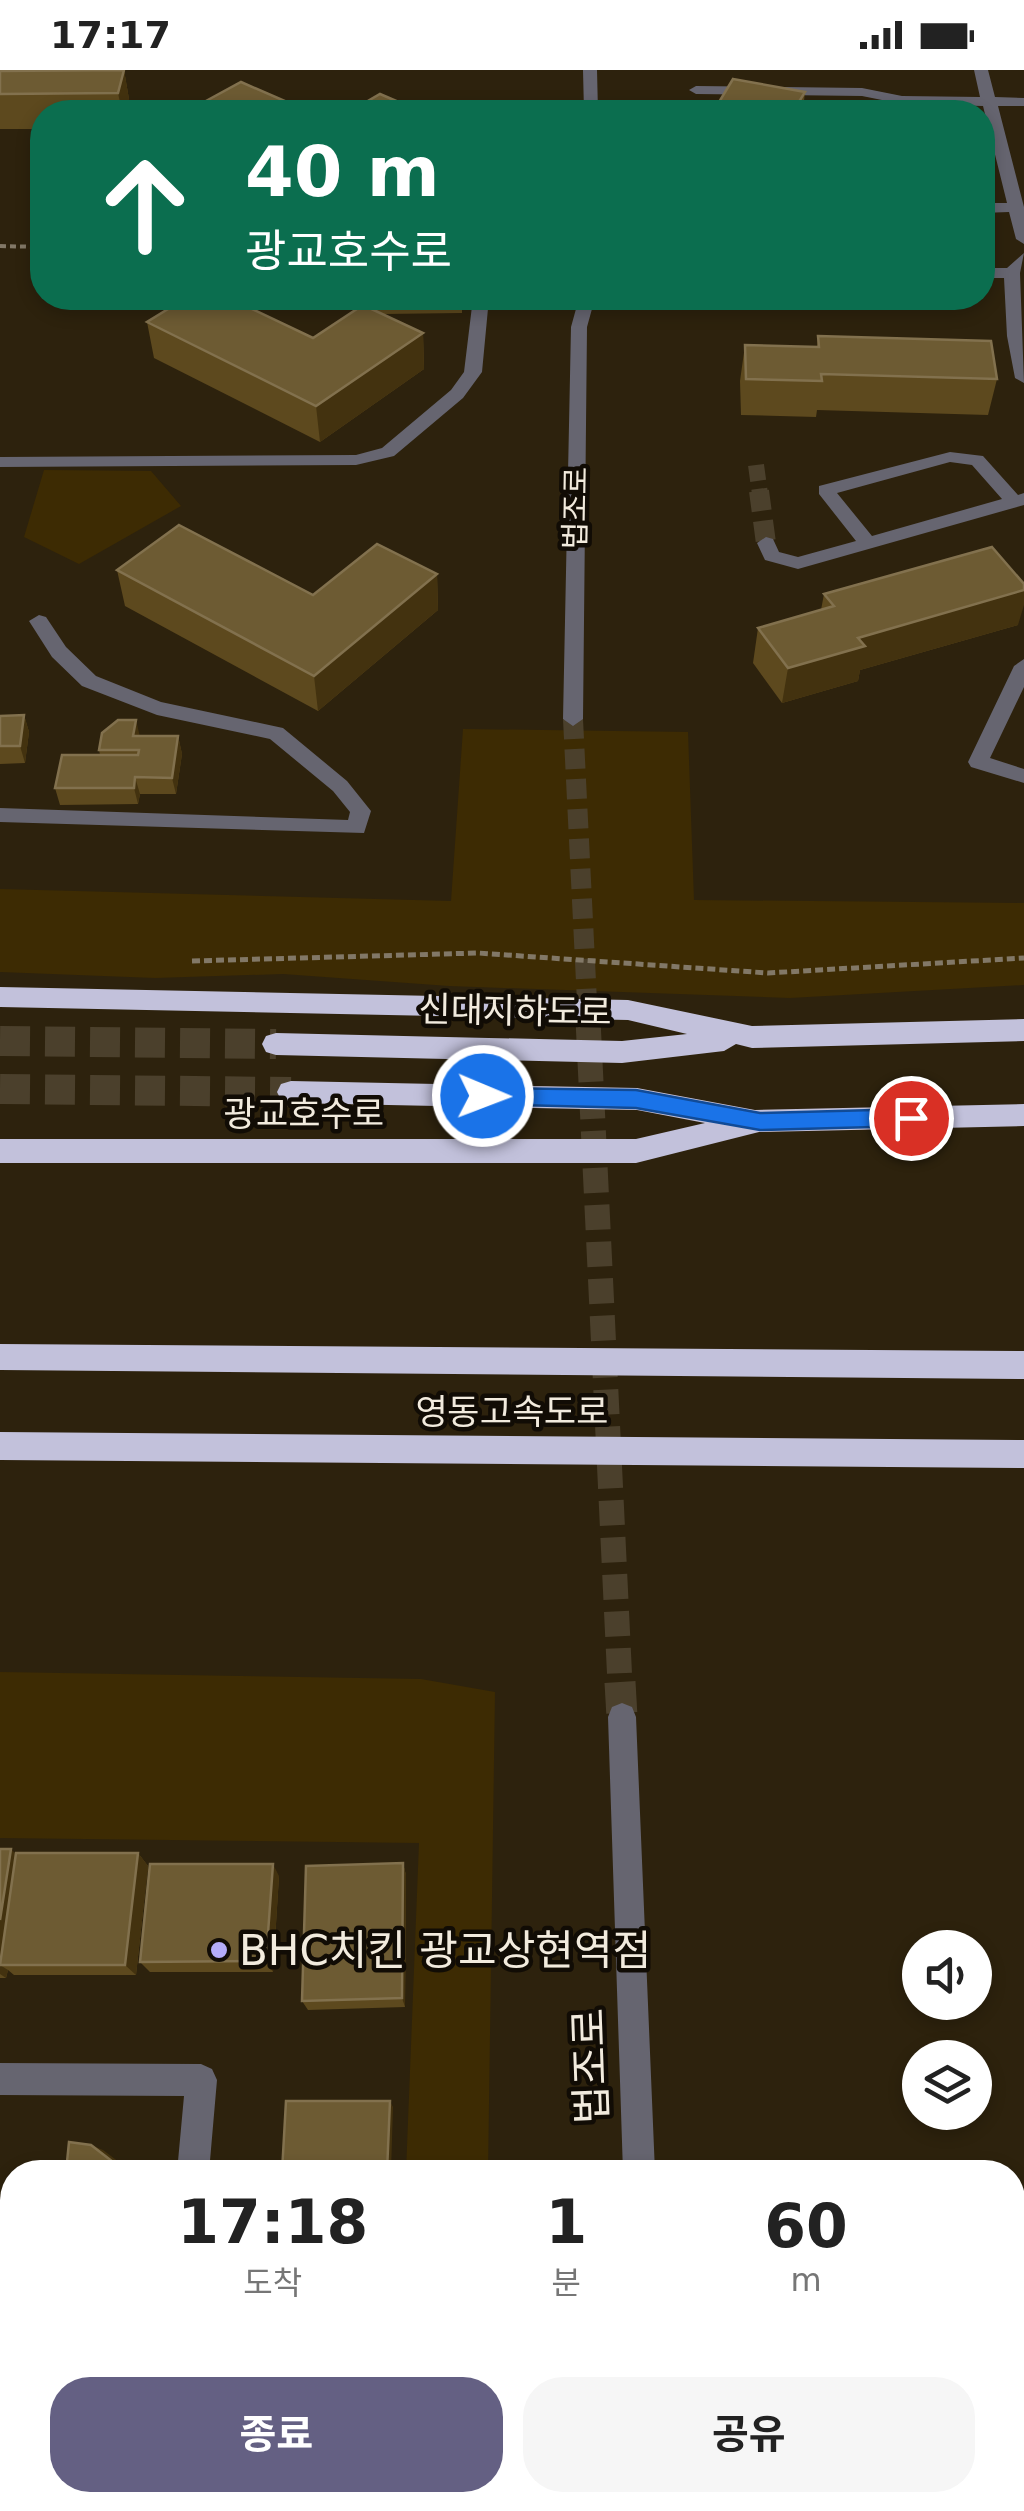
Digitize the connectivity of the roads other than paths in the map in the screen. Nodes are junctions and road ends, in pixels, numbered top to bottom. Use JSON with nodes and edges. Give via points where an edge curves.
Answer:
{"nodes":[{"id":1,"x":590,"y":70,"type":"edge"},
{"id":2,"x":981,"y":70,"type":"edge"},
{"id":3,"x":696,"y":90,"type":"dead end"},
{"id":4,"x":591,"y":100,"type":"edge"},
{"id":5,"x":902,"y":100,"type":"edge"},
{"id":6,"x":989,"y":100,"type":"edge"},
{"id":7,"x":995,"y":102,"type":"edge"},
{"id":8,"x":1024,"y":102,"type":"edge"},
{"id":9,"x":995,"y":122,"type":"edge"},
{"id":10,"x":1016,"y":207,"type":"junction"},
{"id":11,"x":995,"y":208,"type":"edge"},
{"id":12,"x":1024,"y":239,"type":"edge"},
{"id":13,"x":1024,"y":258,"type":"edge"},
{"id":14,"x":995,"y":273,"type":"edge"},
{"id":15,"x":1012,"y":274,"type":"junction"},
{"id":16,"x":480,"y":310,"type":"edge"},
{"id":17,"x":584,"y":310,"type":"edge"},
{"id":18,"x":1024,"y":378,"type":"edge"},
{"id":19,"x":0,"y":462,"type":"edge"},
{"id":20,"x":1019,"y":501,"type":"edge"},
{"id":21,"x":766,"y":542,"type":"dead end"},
{"id":22,"x":868,"y":544,"type":"junction"},
{"id":23,"x":40,"y":622,"type":"dead end"},
{"id":24,"x":1024,"y":666,"type":"edge"},
{"id":25,"x":573,"y":719,"type":"tunnel mouth"},
{"id":26,"x":1024,"y":776,"type":"edge"},
{"id":27,"x":0,"y":816,"type":"edge"},
{"id":28,"x":0,"y":997,"type":"edge"},
{"id":29,"x":1024,"y":1030,"type":"edge"},
{"id":30,"x":752,"y":1037,"type":"junction"},
{"id":31,"x":276,"y":1044,"type":"tunnel mouth"},
{"id":32,"x":291,"y":1092,"type":"tunnel mouth"},
{"id":33,"x":1024,"y":1114,"type":"edge"},
{"id":34,"x":760,"y":1121,"type":"junction"},
{"id":35,"x":0,"y":1151,"type":"edge"},
{"id":36,"x":0,"y":1357,"type":"edge"},
{"id":37,"x":1024,"y":1365,"type":"edge"},
{"id":38,"x":0,"y":1446,"type":"edge"},
{"id":39,"x":1024,"y":1454,"type":"edge"},
{"id":40,"x":622,"y":1717,"type":"tunnel mouth"},
{"id":41,"x":0,"y":2079,"type":"edge"},
{"id":42,"x":195,"y":2160,"type":"edge"},
{"id":43,"x":639,"y":2160,"type":"edge"}],
"edges":[{"from":1,"to":4,"type":"street"},
{"from":2,"to":6,"type":"street"},
{"from":3,"to":5,"type":"street","via":[[862,92]]},
{"from":7,"to":8,"type":"street"},
{"from":9,"to":10,"type":"street"},
{"from":10,"to":11,"type":"street"},
{"from":10,"to":12,"type":"street"},
{"from":13,"to":15,"type":"street"},
{"from":14,"to":15,"type":"street"},
{"from":15,"to":18,"type":"street","via":[[1014,336]]},
{"from":16,"to":19,"type":"street","via":[[474,372],[388,452],[356,460]]},
{"from":17,"to":25,"type":"street","name":"법조로"},
{"from":20,"to":22,"type":"street"},
{"from":20,"to":22,"type":"street","via":[[977,460],[950,457],[825,490]]},
{"from":21,"to":22,"type":"street","via":[[772,556],[798,563]]},
{"from":23,"to":27,"type":"street","via":[[90,681],[157,708],[276,733],[361,810],[357,828]]},
{"from":24,"to":26,"type":"street","via":[[978,762]]},
{"from":28,"to":30,"type":"highway","via":[[628,1010]]},
{"from":29,"to":30,"type":"highway"},
{"from":30,"to":31,"type":"highway","name":"신대지하도로","via":[[622,1052]]},
{"from":32,"to":34,"type":"highway","via":[[636,1099]]},
{"from":33,"to":34,"type":"highway","name":"광교호수로"},
{"from":34,"to":35,"type":"highway","name":"광교호수로","via":[[636,1151]]},
{"from":36,"to":37,"type":"highway","name":"영동고속도로"},
{"from":38,"to":39,"type":"highway","name":"영동고속도로"},
{"from":40,"to":43,"type":"street","name":"법조로"},
{"from":41,"to":42,"type":"street","via":[[201,2080]]}]}
